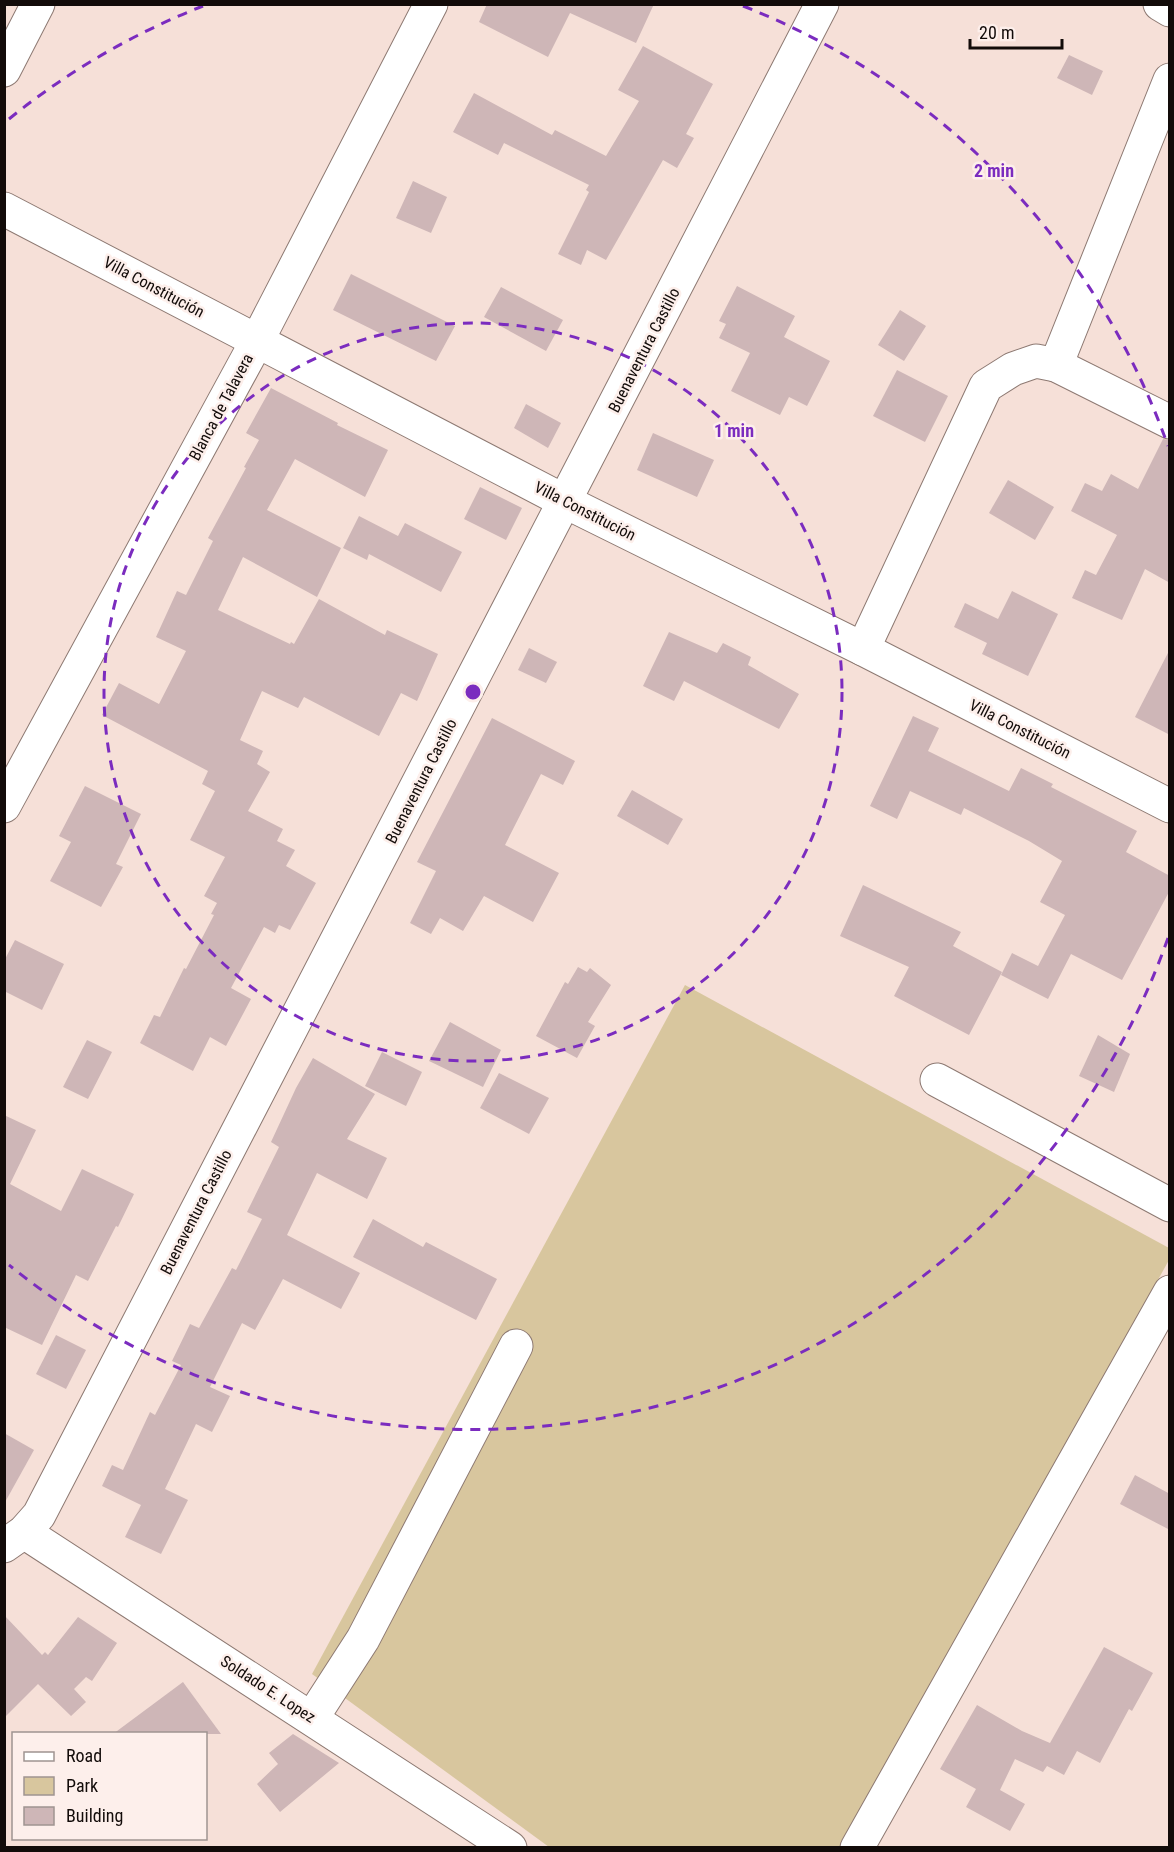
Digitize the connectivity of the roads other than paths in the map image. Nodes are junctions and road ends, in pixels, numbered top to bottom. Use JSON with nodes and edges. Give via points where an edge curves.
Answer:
{"nodes":[{"id":1,"x":38,"y":4,"type":"edge"},
{"id":2,"x":431,"y":4,"type":"edge"},
{"id":3,"x":822,"y":4,"type":"edge"},
{"id":4,"x":1160,"y":4,"type":"edge"},
{"id":5,"x":1170,"y":10,"type":"edge"},
{"id":6,"x":4,"y":70,"type":"edge"},
{"id":7,"x":1170,"y":80,"type":"edge"},
{"id":8,"x":4,"y":209,"type":"edge"},
{"id":9,"x":257,"y":341,"type":"junction"},
{"id":10,"x":1056,"y":365,"type":"junction"},
{"id":11,"x":1170,"y":422,"type":"edge"},
{"id":12,"x":566,"y":502,"type":"junction"},
{"id":13,"x":863,"y":649,"type":"junction"},
{"id":14,"x":4,"y":806,"type":"edge"},
{"id":15,"x":1170,"y":806,"type":"edge"},
{"id":16,"x":937,"y":1080,"type":"dead end"},
{"id":17,"x":1170,"y":1205,"type":"edge"},
{"id":18,"x":1170,"y":1292,"type":"edge"},
{"id":19,"x":516,"y":1346,"type":"dead end"},
{"id":20,"x":14,"y":1539,"type":"edge"},
{"id":21,"x":312,"y":1718,"type":"junction"},
{"id":22,"x":510,"y":1848,"type":"edge"},
{"id":23,"x":857,"y":1848,"type":"edge"}],
"edges":[{"from":1,"to":6,"type":"street"},
{"from":2,"to":9,"type":"street","name":"Blanca de Talavera"},
{"from":3,"to":12,"type":"street","name":"Buenaventura Castillo"},
{"from":4,"to":5,"type":"street"},
{"from":7,"to":10,"type":"street"},
{"from":8,"to":9,"type":"street","name":"Villa Constitución"},
{"from":9,"to":12,"type":"street","name":"Villa Constitución"},
{"from":9,"to":14,"type":"street","name":"Blanca de Talavera"},
{"from":10,"to":11,"type":"street"},
{"from":10,"to":13,"type":"street","via":[[1036,361],[1013,369],[986,386]]},
{"from":12,"to":13,"type":"street","name":"Villa Constitución"},
{"from":12,"to":20,"type":"street","name":"Buenaventura Castillo","via":[[39,1515]]},
{"from":13,"to":15,"type":"street","name":"Villa Constitución"},
{"from":16,"to":17,"type":"street"},
{"from":18,"to":23,"type":"street"},
{"from":19,"to":21,"type":"street","via":[[363,1639]]},
{"from":20,"to":21,"type":"street","name":"Soldado E. Lopez"},
{"from":21,"to":22,"type":"street","name":"Soldado E. Lopez"}]}
